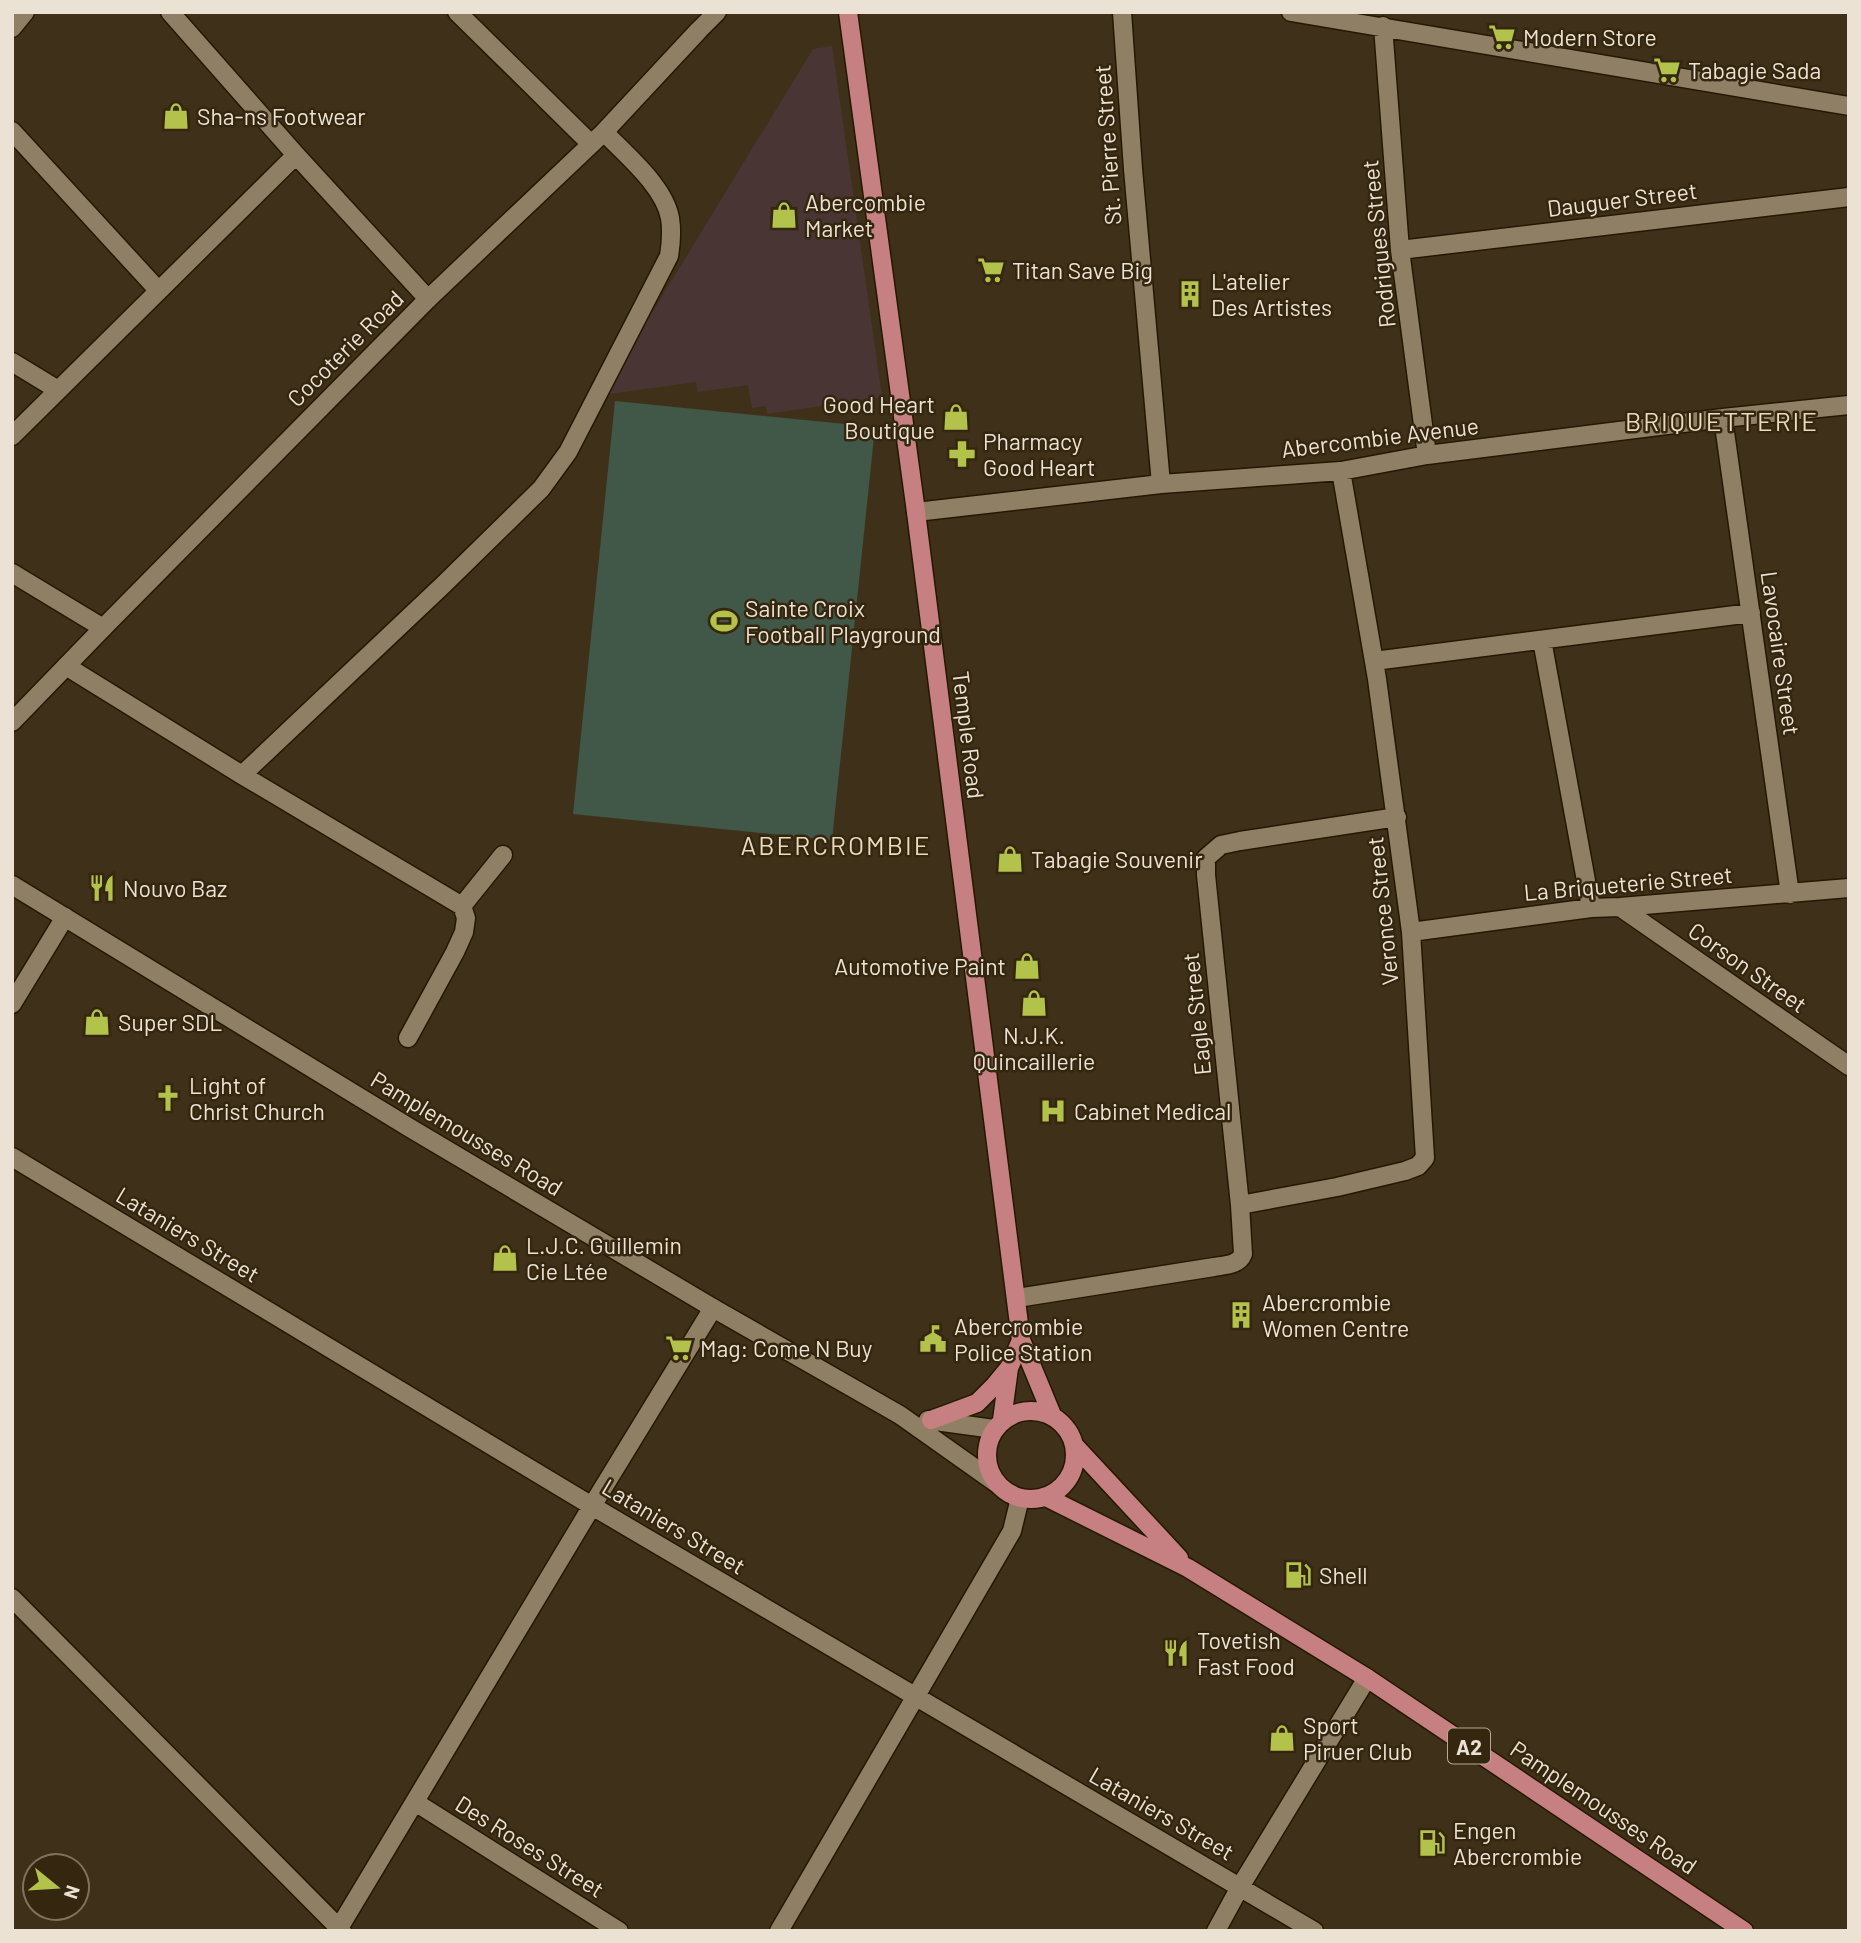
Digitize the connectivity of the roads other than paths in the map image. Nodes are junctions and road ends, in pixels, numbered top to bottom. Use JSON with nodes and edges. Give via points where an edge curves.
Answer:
{"nodes":[{"id":1,"x":25,"y":12,"type":"edge"},
{"id":2,"x":170,"y":12,"type":"edge"},
{"id":3,"x":457,"y":12,"type":"edge"},
{"id":4,"x":717,"y":12,"type":"edge"},
{"id":5,"x":848,"y":12,"type":"edge"},
{"id":6,"x":1122,"y":12,"type":"edge"},
{"id":7,"x":1291,"y":12,"type":"edge"},
{"id":8,"x":1383,"y":26,"type":"junction"},
{"id":9,"x":12,"y":28,"type":"edge"},
{"id":10,"x":1849,"y":106,"type":"edge"},
{"id":11,"x":12,"y":131,"type":"edge"},
{"id":12,"x":598,"y":138,"type":"junction"},
{"id":13,"x":296,"y":155,"type":"junction"},
{"id":14,"x":1849,"y":197,"type":"edge"},
{"id":15,"x":1400,"y":250,"type":"junction"},
{"id":16,"x":158,"y":290,"type":"junction"},
{"id":17,"x":428,"y":299,"type":"junction"},
{"id":18,"x":12,"y":362,"type":"edge"},
{"id":19,"x":58,"y":390,"type":"junction"},
{"id":20,"x":1849,"y":405,"type":"edge"},
{"id":21,"x":1723,"y":418,"type":"junction"},
{"id":22,"x":12,"y":436,"type":"edge"},
{"id":23,"x":1427,"y":455,"type":"junction"},
{"id":24,"x":1341,"y":471,"type":"junction"},
{"id":25,"x":1161,"y":484,"type":"junction"},
{"id":26,"x":916,"y":512,"type":"junction"},
{"id":27,"x":12,"y":573,"type":"edge"},
{"id":28,"x":1751,"y":613,"type":"junction"},
{"id":29,"x":103,"y":628,"type":"junction"},
{"id":30,"x":1542,"y":640,"type":"junction"},
{"id":31,"x":1374,"y":661,"type":"junction"},
{"id":32,"x":66,"y":666,"type":"junction"},
{"id":33,"x":12,"y":722,"type":"edge"},
{"id":34,"x":242,"y":775,"type":"junction"},
{"id":35,"x":1397,"y":817,"type":"junction"},
{"id":36,"x":503,"y":855,"type":"dead end"},
{"id":37,"x":12,"y":885,"type":"edge"},
{"id":38,"x":1849,"y":888,"type":"edge"},
{"id":39,"x":1790,"y":894,"type":"junction"},
{"id":40,"x":462,"y":906,"type":"junction"},
{"id":41,"x":1620,"y":907,"type":"junction"},
{"id":42,"x":1591,"y":908,"type":"junction"},
{"id":43,"x":65,"y":917,"type":"junction"},
{"id":44,"x":1411,"y":932,"type":"junction"},
{"id":45,"x":12,"y":1004,"type":"edge"},
{"id":46,"x":408,"y":1038,"type":"dead end"},
{"id":47,"x":1849,"y":1066,"type":"edge"},
{"id":48,"x":12,"y":1157,"type":"edge"},
{"id":49,"x":1240,"y":1205,"type":"junction"},
{"id":50,"x":1017,"y":1298,"type":"junction"},
{"id":51,"x":713,"y":1308,"type":"junction"},
{"id":52,"x":1021,"y":1340,"type":"junction"},
{"id":53,"x":1009,"y":1368,"type":"junction"},
{"id":54,"x":900,"y":1415,"type":"junction"},
{"id":55,"x":1052,"y":1415,"type":"junction"},
{"id":56,"x":931,"y":1420,"type":"junction"},
{"id":57,"x":998,"y":1425,"type":"junction"},
{"id":58,"x":1075,"y":1446,"type":"junction"},
{"id":59,"x":996,"y":1483,"type":"junction"},
{"id":60,"x":1046,"y":1497,"type":"junction"},
{"id":61,"x":1020,"y":1498,"type":"junction"},
{"id":62,"x":592,"y":1506,"type":"junction"},
{"id":63,"x":1188,"y":1568,"type":"junction"},
{"id":64,"x":12,"y":1598,"type":"edge"},
{"id":65,"x":1367,"y":1678,"type":"junction"},
{"id":66,"x":916,"y":1698,"type":"junction"},
{"id":67,"x":415,"y":1802,"type":"junction"},
{"id":68,"x":1240,"y":1887,"type":"junction"},
{"id":69,"x":341,"y":1929,"type":"edge"},
{"id":70,"x":620,"y":1931,"type":"edge"},
{"id":71,"x":779,"y":1931,"type":"edge"},
{"id":72,"x":1216,"y":1931,"type":"edge"},
{"id":73,"x":1314,"y":1931,"type":"edge"},
{"id":74,"x":1744,"y":1931,"type":"edge"}],
"edges":[{"from":1,"to":9,"type":"street"},
{"from":2,"to":13,"type":"street"},
{"from":3,"to":12,"type":"street"},
{"from":4,"to":12,"type":"street","name":"Cocoterie Road"},
{"from":5,"to":26,"type":"main road","name":"Temple Road","number":"A2"},
{"from":6,"to":25,"type":"street","name":"St. Pierre Street"},
{"from":7,"to":8,"type":"street"},
{"from":8,"to":10,"type":"street"},
{"from":8,"to":15,"type":"street","name":"Rodrigues Street"},
{"from":11,"to":16,"type":"street"},
{"from":12,"to":17,"type":"street","name":"Cocoterie Road"},
{"from":12,"to":34,"type":"street","via":[[657,188],[670,216],[671,240],[669,257],[568,452],[509,522]]},
{"from":13,"to":16,"type":"street"},
{"from":13,"to":17,"type":"street"},
{"from":14,"to":15,"type":"street","name":"Dauguer Street"},
{"from":15,"to":23,"type":"street","name":"Rodrigues Street"},
{"from":16,"to":19,"type":"street"},
{"from":17,"to":29,"type":"street","name":"Cocoterie Road"},
{"from":18,"to":19,"type":"street"},
{"from":19,"to":22,"type":"street"},
{"from":20,"to":21,"type":"street","name":"Abercombie Avenue"},
{"from":21,"to":23,"type":"street","name":"Abercombie Avenue"},
{"from":21,"to":28,"type":"street","name":"Lavocaire Street"},
{"from":23,"to":24,"type":"street","name":"Abercombie Avenue"},
{"from":24,"to":25,"type":"street","name":"Abercombie Avenue"},
{"from":24,"to":31,"type":"street","name":"Veronce Street"},
{"from":25,"to":26,"type":"street","name":"Abercombie Avenue"},
{"from":26,"to":50,"type":"main road","name":"Temple Road","number":"A2"},
{"from":27,"to":29,"type":"street"},
{"from":28,"to":30,"type":"street"},
{"from":28,"to":39,"type":"street","name":"Lavocaire Street"},
{"from":29,"to":32,"type":"street","name":"Cocoterie Road"},
{"from":30,"to":31,"type":"street"},
{"from":30,"to":42,"type":"street"},
{"from":31,"to":35,"type":"street","name":"Veronce Street"},
{"from":32,"to":33,"type":"street","name":"Cocoterie Road"},
{"from":32,"to":34,"type":"street"},
{"from":34,"to":40,"type":"street"},
{"from":35,"to":44,"type":"street","name":"Veronce Street"},
{"from":35,"to":49,"type":"street","name":"Eagle Street","via":[[1240,841],[1222,845],[1206,858]]},
{"from":36,"to":40,"type":"street"},
{"from":37,"to":43,"type":"street","name":"Pamplemousses Road"},
{"from":38,"to":39,"type":"street","name":"La Briqueterie Street"},
{"from":39,"to":41,"type":"street","name":"La Briqueterie Street"},
{"from":40,"to":46,"type":"street","via":[[464,932]]},
{"from":41,"to":42,"type":"street","name":"La Briqueterie Street"},
{"from":41,"to":47,"type":"street","name":"Corson Street"},
{"from":42,"to":44,"type":"street","name":"La Briqueterie Street"},
{"from":43,"to":45,"type":"street"},
{"from":43,"to":51,"type":"street","name":"Pamplemousses Road"},
{"from":44,"to":49,"type":"street","name":"Veronce Street","via":[[1425,1158],[1405,1171]]},
{"from":48,"to":62,"type":"street","name":"Lataniers Street"},
{"from":49,"to":50,"type":"street","name":"Eagle Street","via":[[1243,1254],[1236,1263]]},
{"from":50,"to":52,"type":"main road","name":"Temple Road","number":"A2"},
{"from":51,"to":54,"type":"street","name":"Pamplemousses Road"},
{"from":51,"to":62,"type":"street"},
{"from":52,"to":53,"type":"main road","name":"Temple Road","number":"A2"},
{"from":52,"to":55,"type":"main road","name":"Temple Road","number":"A2"},
{"from":53,"to":56,"type":"main road","via":[[977,1403]]},
{"from":53,"to":57,"type":"main road","name":"Temple Road","number":"A2"},
{"from":54,"to":56,"type":"street"},
{"from":54,"to":59,"type":"street","name":"Pamplemousses Road"},
{"from":55,"to":57,"type":"main road","via":[[1026,1410]]},
{"from":55,"to":58,"type":"main road","number":"A2"},
{"from":56,"to":57,"type":"street"},
{"from":57,"to":59,"type":"main road","number":"A2","via":[[989,1440],[987,1462]]},
{"from":58,"to":60,"type":"main road","via":[[1066,1482]]},
{"from":58,"to":63,"type":"main road","name":"Pamplemousses Road","number":"A2"},
{"from":59,"to":61,"type":"main road"},
{"from":60,"to":61,"type":"main road","number":"A2"},
{"from":60,"to":63,"type":"main road","name":"Pamplemousses Road","number":"A2"},
{"from":61,"to":66,"type":"street","via":[[1012,1531]]},
{"from":62,"to":66,"type":"street","name":"Lataniers Street"},
{"from":62,"to":67,"type":"street"},
{"from":63,"to":65,"type":"main road","name":"Pamplemousses Road","number":"A2"},
{"from":64,"to":69,"type":"street"},
{"from":65,"to":68,"type":"street"},
{"from":65,"to":74,"type":"main road","name":"Pamplemousses Road","number":"A2"},
{"from":66,"to":68,"type":"street","name":"Lataniers Street"},
{"from":66,"to":71,"type":"street"},
{"from":67,"to":69,"type":"street"},
{"from":67,"to":70,"type":"street","name":"Des Roses Street"},
{"from":68,"to":72,"type":"street"},
{"from":68,"to":73,"type":"street","name":"Lataniers Street"}]}
